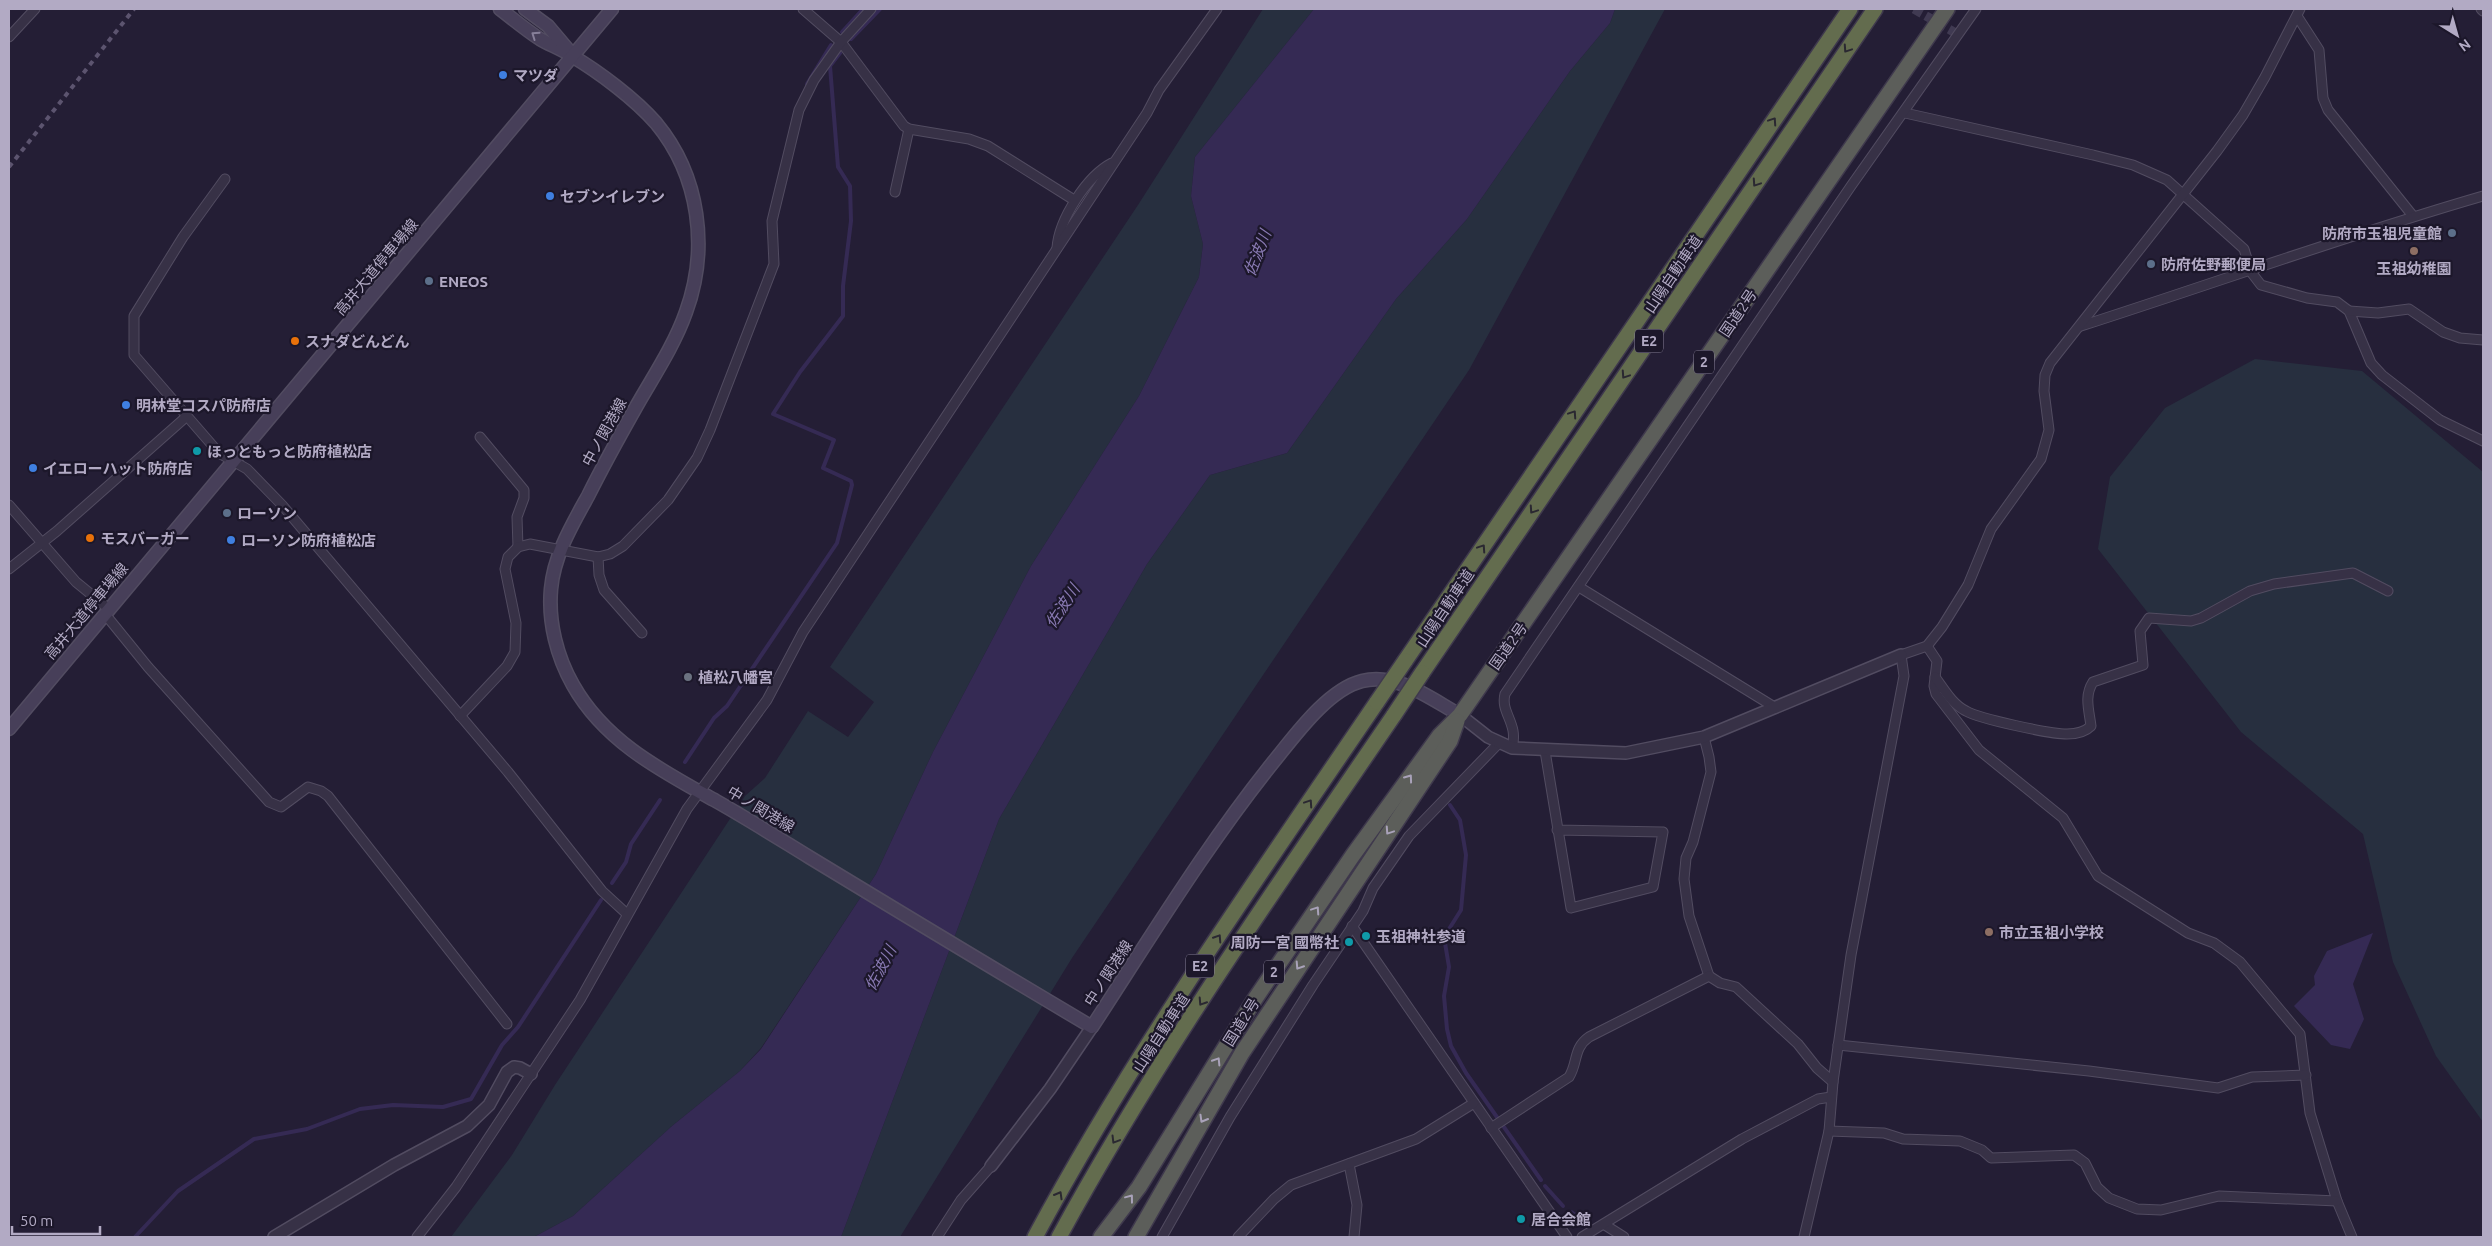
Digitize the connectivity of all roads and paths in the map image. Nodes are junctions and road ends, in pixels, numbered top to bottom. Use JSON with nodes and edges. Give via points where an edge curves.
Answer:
{"nodes":[{"id":1,"x":35,"y":9,"type":"edge"},
{"id":2,"x":500,"y":9,"type":"edge"},
{"id":3,"x":525,"y":9,"type":"edge"},
{"id":4,"x":612,"y":9,"type":"edge"},
{"id":5,"x":803,"y":9,"type":"edge"},
{"id":6,"x":871,"y":9,"type":"edge"},
{"id":7,"x":1217,"y":9,"type":"edge"},
{"id":8,"x":1850,"y":9,"type":"edge"},
{"id":9,"x":1875,"y":9,"type":"edge"},
{"id":10,"x":1947,"y":9,"type":"edge"},
{"id":11,"x":1976,"y":9,"type":"edge"},
{"id":12,"x":2298,"y":12,"type":"edge"},
{"id":13,"x":9,"y":37,"type":"edge"},
{"id":14,"x":842,"y":42,"type":"junction"},
{"id":15,"x":574,"y":56,"type":"junction"},
{"id":16,"x":1905,"y":113,"type":"junction"},
{"id":17,"x":909,"y":129,"type":"junction"},
{"id":18,"x":1115,"y":162,"type":"junction"},
{"id":19,"x":225,"y":179,"type":"dead end"},
{"id":20,"x":895,"y":192,"type":"dead end"},
{"id":21,"x":2183,"y":193,"type":"junction"},
{"id":22,"x":2483,"y":196,"type":"edge"},
{"id":23,"x":1074,"y":200,"type":"junction"},
{"id":24,"x":2413,"y":216,"type":"junction"},
{"id":25,"x":1056,"y":253,"type":"junction"},
{"id":26,"x":2251,"y":272,"type":"junction"},
{"id":27,"x":2349,"y":311,"type":"junction"},
{"id":28,"x":2081,"y":326,"type":"junction"},
{"id":29,"x":2483,"y":340,"type":"edge"},
{"id":30,"x":186,"y":417,"type":"junction"},
{"id":31,"x":480,"y":437,"type":"dead end"},
{"id":32,"x":2483,"y":441,"type":"edge"},
{"id":33,"x":234,"y":461,"type":"junction"},
{"id":34,"x":9,"y":505,"type":"edge"},
{"id":35,"x":41,"y":544,"type":"junction"},
{"id":36,"x":518,"y":547,"type":"junction"},
{"id":37,"x":561,"y":548,"type":"junction"},
{"id":38,"x":598,"y":557,"type":"junction"},
{"id":39,"x":9,"y":569,"type":"edge"},
{"id":40,"x":1579,"y":587,"type":"junction"},
{"id":41,"x":2388,"y":592,"type":"dead end"},
{"id":42,"x":107,"y":611,"type":"junction"},
{"id":43,"x":642,"y":633,"type":"dead end"},
{"id":44,"x":1927,"y":646,"type":"junction"},
{"id":45,"x":1901,"y":655,"type":"junction"},
{"id":46,"x":1935,"y":678,"type":"junction"},
{"id":47,"x":1776,"y":708,"type":"junction"},
{"id":48,"x":1460,"y":715,"type":"junction"},
{"id":49,"x":460,"y":716,"type":"junction"},
{"id":50,"x":9,"y":729,"type":"edge"},
{"id":51,"x":742,"y":734,"type":"junction"},
{"id":52,"x":752,"y":735,"type":"dead end"},
{"id":53,"x":1704,"y":737,"type":"junction"},
{"id":54,"x":1499,"y":743,"type":"junction"},
{"id":55,"x":1512,"y":748,"type":"junction"},
{"id":56,"x":1545,"y":751,"type":"junction"},
{"id":57,"x":699,"y":792,"type":"junction"},
{"id":58,"x":1557,"y":830,"type":"junction"},
{"id":59,"x":627,"y":914,"type":"junction"},
{"id":60,"x":1352,"y":926,"type":"junction"},
{"id":61,"x":1708,"y":976,"type":"junction"},
{"id":62,"x":507,"y":1024,"type":"dead end"},
{"id":63,"x":1092,"y":1027,"type":"junction"},
{"id":64,"x":1838,"y":1045,"type":"junction"},
{"id":65,"x":531,"y":1074,"type":"junction"},
{"id":66,"x":2306,"y":1075,"type":"junction"},
{"id":67,"x":1832,"y":1082,"type":"junction"},
{"id":68,"x":1831,"y":1097,"type":"junction"},
{"id":69,"x":1474,"y":1103,"type":"junction"},
{"id":70,"x":1492,"y":1128,"type":"junction"},
{"id":71,"x":1829,"y":1131,"type":"junction"},
{"id":72,"x":1349,"y":1164,"type":"junction"},
{"id":73,"x":991,"y":1166,"type":"joint"},
{"id":74,"x":2337,"y":1201,"type":"junction"},
{"id":75,"x":1605,"y":1225,"type":"junction"},
{"id":76,"x":274,"y":1237,"type":"edge"},
{"id":77,"x":417,"y":1237,"type":"edge"},
{"id":78,"x":937,"y":1237,"type":"edge"},
{"id":79,"x":1035,"y":1237,"type":"edge"},
{"id":80,"x":1061,"y":1237,"type":"edge"},
{"id":81,"x":1101,"y":1237,"type":"edge"},
{"id":82,"x":1136,"y":1237,"type":"edge"},
{"id":83,"x":1162,"y":1237,"type":"edge"},
{"id":84,"x":1238,"y":1237,"type":"edge"},
{"id":85,"x":1354,"y":1237,"type":"edge"},
{"id":86,"x":1567,"y":1237,"type":"edge"},
{"id":87,"x":1582,"y":1237,"type":"edge"},
{"id":88,"x":1624,"y":1237,"type":"edge"},
{"id":89,"x":1804,"y":1237,"type":"edge"},
{"id":90,"x":2352,"y":1237,"type":"edge"}],
"edges":[{"from":1,"to":13,"type":"street"},
{"from":15,"to":2,"type":"main road","name":"中ノ関港線","one_way":true,"via":[[539,38]]},
{"from":3,"to":15,"type":"main road","name":"中ノ関港線","via":[[548,26]]},
{"from":4,"to":15,"type":"main road","name":"高井大道停車場線"},
{"from":5,"to":14,"type":"street"},
{"from":6,"to":14,"type":"street"},
{"from":7,"to":18,"type":"street","via":[[1159,90]]},
{"from":79,"to":8,"type":"highway","name":"山陽自動車道","number":"E2","one_way":true,"bridge":true,"via":[[1099,1126],[1229,920]]},
{"from":9,"to":80,"type":"highway","name":"山陽自動車道","number":"E2","one_way":true,"bridge":true,"via":[[1236,948],[1082,1195]]},
{"from":10,"to":48,"type":"highway","name":"国道2号","number":"2"},
{"from":11,"to":16,"type":"street"},
{"from":12,"to":21,"type":"street","via":[[2243,115]]},
{"from":12,"to":24,"type":"street","via":[[2320,50],[2323,98],[2328,110]]},
{"from":14,"to":17,"type":"street"},
{"from":14,"to":38,"type":"street","via":[[814,80],[799,110],[772,221],[774,264],[701,451],[668,500],[649,520],[623,546]]},
{"from":15,"to":33,"type":"main road","name":"高井大道停車場線"},
{"from":15,"to":37,"type":"main road","name":"中ノ関港線","via":[[632,100],[656,123],[688,179],[700,236],[698,273],[686,314]]},
{"from":16,"to":21,"type":"street","via":[[2133,165],[2167,180]]},
{"from":16,"to":40,"type":"street","via":[[1802,257]]},
{"from":17,"to":20,"type":"street"},
{"from":17,"to":23,"type":"street","via":[[969,139],[988,146]]},
{"from":18,"to":23,"type":"street","via":[[1104,167]]},
{"from":18,"to":25,"type":"street"},
{"from":19,"to":30,"type":"street","via":[[183,237],[134,316],[134,354]]},
{"from":21,"to":26,"type":"street","via":[[2244,249]]},
{"from":21,"to":28,"type":"street","via":[[2093,306]]},
{"from":22,"to":24,"type":"street"},
{"from":23,"to":25,"type":"street"},
{"from":24,"to":26,"type":"street","via":[[2315,247]]},
{"from":25,"to":51,"type":"street","via":[[803,632],[767,700]]},
{"from":26,"to":27,"type":"street","via":[[2261,285],[2308,298],[2338,302]]},
{"from":26,"to":28,"type":"street"},
{"from":27,"to":29,"type":"street","via":[[2378,313],[2409,309],[2443,332],[2460,338]]},
{"from":27,"to":32,"type":"street","via":[[2371,363],[2382,375],[2440,420]]},
{"from":28,"to":44,"type":"street","via":[[2058,351],[2045,375],[2049,430],[2041,459],[1991,529],[1968,584]]},
{"from":30,"to":33,"type":"street","via":[[219,453]]},
{"from":30,"to":35,"type":"street"},
{"from":31,"to":36,"type":"street","via":[[524,490],[517,517]]},
{"from":33,"to":42,"type":"main road","name":"高井大道停車場線"},
{"from":33,"to":49,"type":"street","via":[[248,469],[282,505]]},
{"from":34,"to":35,"type":"street"},
{"from":35,"to":39,"type":"street"},
{"from":35,"to":42,"type":"street"},
{"from":36,"to":37,"type":"street","via":[[530,544]]},
{"from":36,"to":49,"type":"street","via":[[508,557],[505,569],[516,623],[515,652],[508,666]]},
{"from":37,"to":38,"type":"street"},
{"from":37,"to":57,"type":"main road","name":"中ノ関港線","via":[[554,568],[551,618],[555,640],[573,685],[614,737]]},
{"from":38,"to":43,"type":"street","via":[[604,590]]},
{"from":40,"to":47,"type":"street"},
{"from":40,"to":55,"type":"street","via":[[1505,694],[1505,707],[1515,734]]},
{"from":41,"to":46,"type":"street","via":[[2353,573],[2258,588],[2201,618],[2150,618],[2140,631],[2142,665],[2093,682],[2087,700],[2092,726],[2078,733],[2065,734],[1996,721],[1967,712],[1957,706]]},
{"from":42,"to":50,"type":"main road","name":"高井大道停車場線"},
{"from":42,"to":62,"type":"street","via":[[148,667],[269,802],[281,807],[308,787],[322,790],[328,796]]},
{"from":44,"to":45,"type":"street"},
{"from":44,"to":46,"type":"street","via":[[1937,661]]},
{"from":45,"to":47,"type":"street"},
{"from":45,"to":64,"type":"street","via":[[1904,676],[1851,955]]},
{"from":46,"to":66,"type":"street","via":[[1936,694],[1979,750],[2063,818],[2098,876],[2188,932],[2214,943],[2240,962],[2300,1034]]},
{"from":47,"to":53,"type":"street"},
{"from":48,"to":54,"type":"street"},
{"from":48,"to":63,"type":"main road","name":"中ノ関港線","via":[[1406,685],[1376,678],[1348,686],[1326,703],[1245,797],[1208,848]]},
{"from":81,"to":48,"type":"highway","name":"国道2号","number":"2","one_way":true,"via":[[1139,1187],[1255,999],[1353,855],[1440,735]]},
{"from":48,"to":82,"type":"highway","name":"国道2号","number":"2","one_way":true,"via":[[1450,741],[1242,1053]]},
{"from":49,"to":59,"type":"street","via":[[602,891]]},
{"from":51,"to":52,"type":"street"},
{"from":51,"to":57,"type":"street"},
{"from":53,"to":56,"type":"street","via":[[1626,753]]},
{"from":53,"to":61,"type":"street","via":[[1711,772],[1686,858],[1684,879],[1689,916]]},
{"from":54,"to":55,"type":"street"},
{"from":54,"to":60,"type":"street","via":[[1409,836],[1373,888]]},
{"from":55,"to":56,"type":"street"},
{"from":56,"to":58,"type":"street"},
{"from":57,"to":59,"type":"street"},
{"from":57,"to":63,"type":"main road","name":"中ノ関港線"},
{"from":58,"to":58,"type":"street","via":[[1663,832],[1653,887],[1571,908]]},
{"from":59,"to":65,"type":"street","via":[[603,962]]},
{"from":60,"to":69,"type":"street"},
{"from":60,"to":83,"type":"street","via":[[1230,1117]]},
{"from":61,"to":67,"type":"street","via":[[1736,987],[1798,1044]]},
{"from":61,"to":70,"type":"street","via":[[1588,1037],[1580,1043],[1569,1077]]},
{"from":63,"to":73,"type":"street"},
{"from":64,"to":66,"type":"street","via":[[2218,1088],[2252,1077]]},
{"from":64,"to":67,"type":"street"},
{"from":65,"to":76,"type":"street","via":[[520,1068],[507,1072],[489,1105],[467,1126],[394,1165]]},
{"from":65,"to":77,"type":"street","via":[[456,1187]]},
{"from":66,"to":74,"type":"street","via":[[2310,1113]]},
{"from":67,"to":68,"type":"street"},
{"from":68,"to":71,"type":"street"},
{"from":68,"to":75,"type":"street","via":[[1818,1099],[1742,1139]]},
{"from":69,"to":70,"type":"street"},
{"from":69,"to":72,"type":"street","via":[[1416,1139]]},
{"from":70,"to":86,"type":"street"},
{"from":71,"to":74,"type":"street","via":[[1960,1141],[1982,1150],[1991,1158],[2074,1155],[2085,1163],[2097,1187],[2109,1198],[2137,1209],[2161,1210],[2220,1196]]},
{"from":71,"to":89,"type":"street"},
{"from":72,"to":84,"type":"street","via":[[1291,1185]]},
{"from":72,"to":85,"type":"street","via":[[1357,1206]]},
{"from":73,"to":78,"type":"street","via":[[960,1200]]},
{"from":74,"to":90,"type":"street"},
{"from":75,"to":87,"type":"street"},
{"from":75,"to":88,"type":"street"}]}
